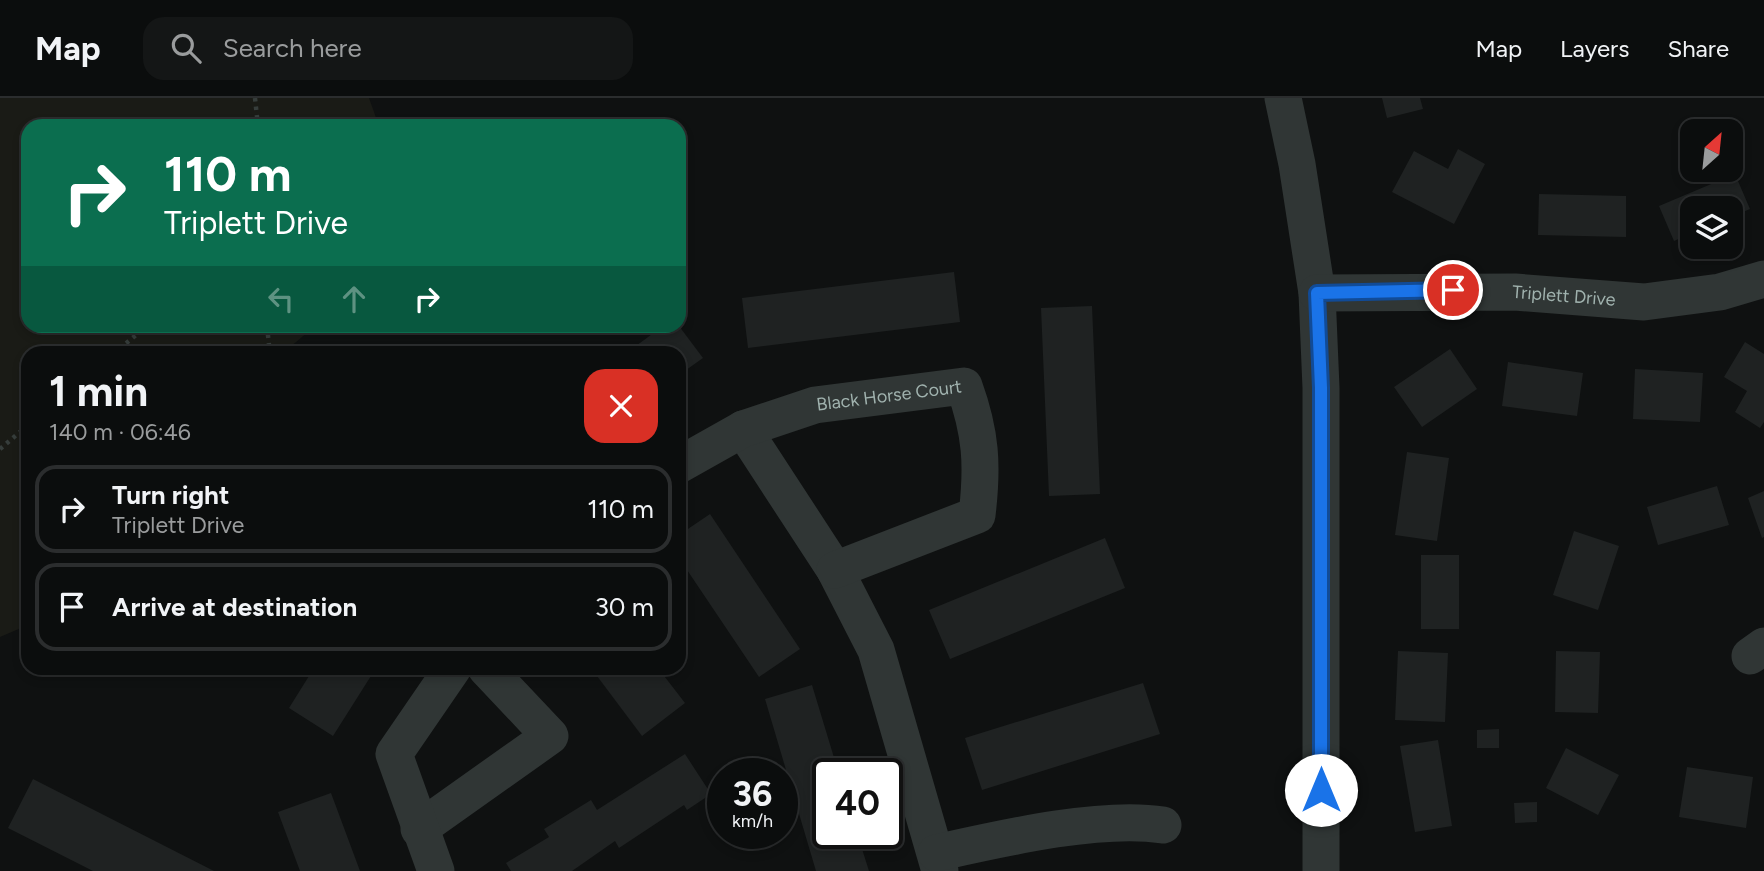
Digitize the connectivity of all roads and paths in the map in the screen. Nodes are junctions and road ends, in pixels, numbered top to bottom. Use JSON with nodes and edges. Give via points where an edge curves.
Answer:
{"nodes":[{"id":1,"x":255,"y":98,"type":"edge"},
{"id":2,"x":1283,"y":98,"type":"edge"},
{"id":3,"x":257,"y":119,"type":"edge"},
{"id":4,"x":1764,"y":279,"type":"edge"},
{"id":5,"x":1317,"y":293,"type":"junction"},
{"id":6,"x":138,"y":333,"type":"edge"},
{"id":7,"x":122,"y":346,"type":"edge"},
{"id":8,"x":743,"y":429,"type":"junction"},
{"id":9,"x":21,"y":431,"type":"edge"},
{"id":10,"x":0,"y":449,"type":"edge"},
{"id":11,"x":686,"y":461,"type":"edge"},
{"id":12,"x":835,"y":570,"type":"junction"},
{"id":13,"x":448,"y":675,"type":"edge"},
{"id":14,"x":493,"y":675,"type":"edge"},
{"id":15,"x":1163,"y":825,"type":"dead end"},
{"id":16,"x":419,"y":829,"type":"junction"},
{"id":17,"x":938,"y":862,"type":"edge"},
{"id":18,"x":436,"y":871,"type":"edge"},
{"id":19,"x":1321,"y":871,"type":"edge"}],
"edges":[{"from":1,"to":3,"type":"path"},
{"from":2,"to":5,"type":"street"},
{"from":4,"to":5,"type":"street","name":"Triplett Drive","via":[[1720,292],[1644,302],[1503,292]]},
{"from":5,"to":19,"type":"street"},
{"from":6,"to":7,"type":"path"},
{"from":8,"to":11,"type":"street","name":"Black Horse Court"},
{"from":8,"to":12,"type":"street"},
{"from":8,"to":12,"type":"street","name":"Black Horse Court","via":[[815,405],[964,386],[977,422],[983,467],[977,514]]},
{"from":9,"to":10,"type":"path"},
{"from":12,"to":17,"type":"street","via":[[876,650]]},
{"from":13,"to":16,"type":"street","via":[[394,754]]},
{"from":14,"to":16,"type":"street","via":[[550,736]]},
{"from":15,"to":17,"type":"street","via":[[1136,821],[988,842]]},
{"from":16,"to":18,"type":"street"}]}
